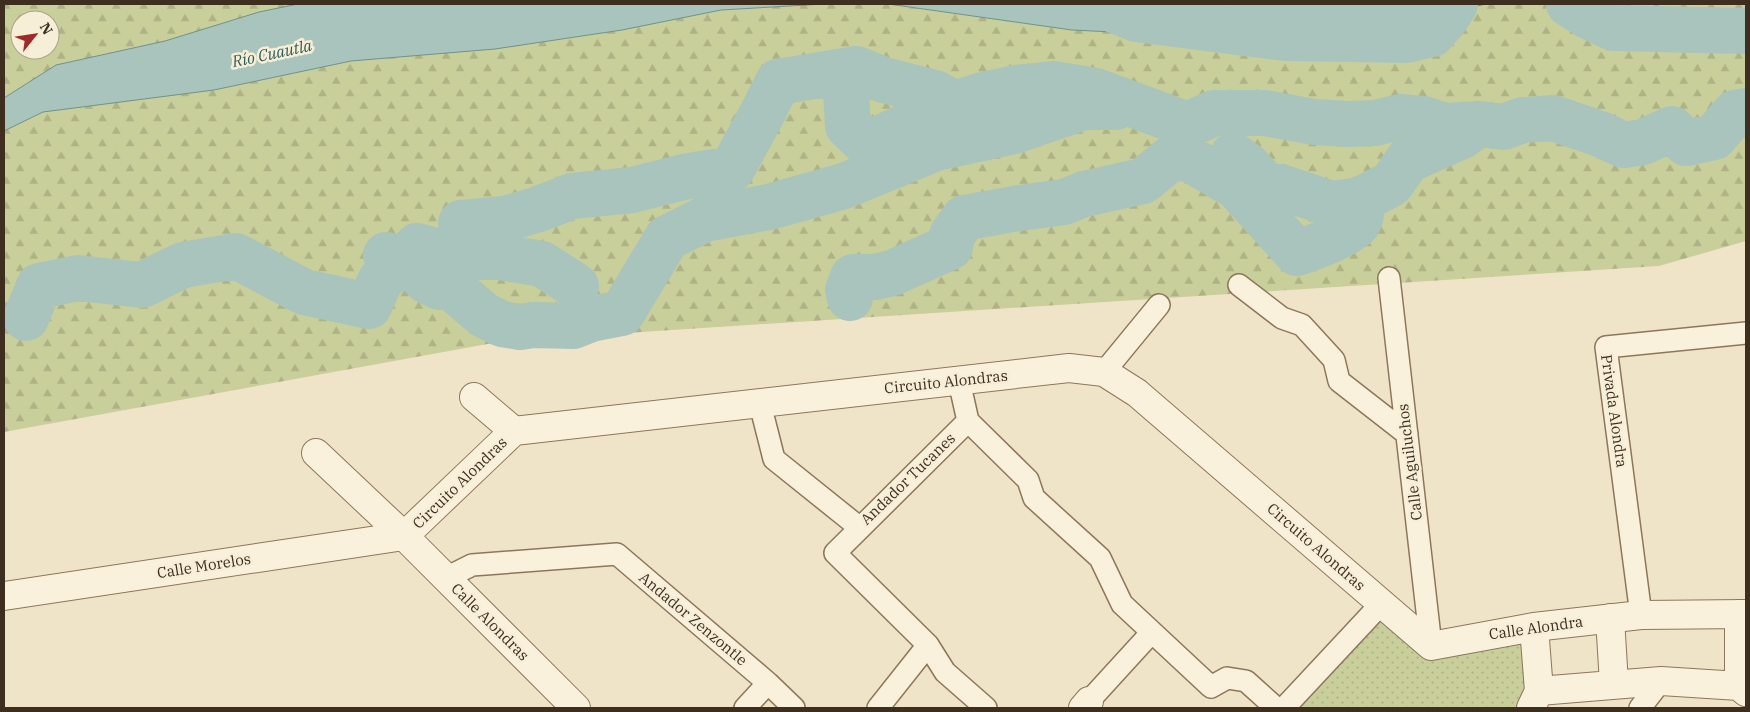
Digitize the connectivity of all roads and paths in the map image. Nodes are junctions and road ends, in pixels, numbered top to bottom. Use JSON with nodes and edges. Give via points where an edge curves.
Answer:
{"nodes":[{"id":1,"x":1389,"y":278,"type":"dead end"},
{"id":2,"x":1239,"y":285,"type":"dead end"},
{"id":3,"x":1159,"y":305,"type":"dead end"},
{"id":4,"x":1746,"y":333,"type":"edge"},
{"id":5,"x":1104,"y":372,"type":"junction"},
{"id":6,"x":959,"y":381,"type":"junction"},
{"id":7,"x":474,"y":396,"type":"dead end"},
{"id":8,"x":760,"y":404,"type":"junction"},
{"id":9,"x":968,"y":421,"type":"junction"},
{"id":10,"x":514,"y":431,"type":"junction"},
{"id":11,"x":1407,"y":434,"type":"junction"},
{"id":12,"x":316,"y":453,"type":"dead end"},
{"id":13,"x":860,"y":528,"type":"junction"},
{"id":14,"x":404,"y":536,"type":"junction"},
{"id":15,"x":446,"y":578,"type":"junction"},
{"id":16,"x":4,"y":596,"type":"edge"},
{"id":17,"x":1382,"y":603,"type":"junction"},
{"id":18,"x":1743,"y":614,"type":"edge"},
{"id":19,"x":1641,"y":615,"type":"junction"},
{"id":20,"x":1610,"y":618,"type":"junction"},
{"id":21,"x":1534,"y":626,"type":"junction"},
{"id":22,"x":1152,"y":632,"type":"junction"},
{"id":23,"x":928,"y":645,"type":"junction"},
{"id":24,"x":1431,"y":646,"type":"junction"},
{"id":25,"x":1661,"y":681,"type":"junction"},
{"id":26,"x":768,"y":683,"type":"junction"},
{"id":27,"x":1614,"y":684,"type":"junction"},
{"id":28,"x":1743,"y":689,"type":"edge"},
{"id":29,"x":1535,"y":700,"type":"edge"},
{"id":30,"x":1086,"y":704,"type":"edge"},
{"id":31,"x":576,"y":708,"type":"edge"},
{"id":32,"x":745,"y":708,"type":"edge"},
{"id":33,"x":794,"y":708,"type":"edge"},
{"id":34,"x":878,"y":708,"type":"edge"},
{"id":35,"x":986,"y":708,"type":"edge"},
{"id":36,"x":1276,"y":708,"type":"edge"},
{"id":37,"x":1284,"y":708,"type":"edge"},
{"id":38,"x":1640,"y":708,"type":"edge"}],
"edges":[{"from":1,"to":11,"type":"street","name":"Calle Aguiluchos"},
{"from":2,"to":11,"type":"street","via":[[1282,318],[1302,325],[1334,360],[1339,381]]},
{"from":3,"to":5,"type":"street"},
{"from":4,"to":19,"type":"street","name":"Privada Alondra","via":[[1606,347]]},
{"from":5,"to":6,"type":"street","name":"Circuito Alondras","via":[[1069,368]]},
{"from":5,"to":17,"type":"street","name":"Circuito Alondras","via":[[1137,393]]},
{"from":6,"to":8,"type":"street","name":"Circuito Alondras"},
{"from":6,"to":9,"type":"street"},
{"from":7,"to":10,"type":"street"},
{"from":8,"to":10,"type":"street","name":"Circuito Alondras"},
{"from":8,"to":13,"type":"street","name":"Andador Tucanes","via":[[774,459]]},
{"from":9,"to":13,"type":"street","name":"Andador Tucanes"},
{"from":9,"to":22,"type":"street","via":[[1028,480],[1034,498],[1100,558],[1122,604]]},
{"from":10,"to":14,"type":"street","name":"Circuito Alondras"},
{"from":11,"to":24,"type":"street","name":"Calle Aguiluchos"},
{"from":12,"to":14,"type":"street","name":"Calle Alondras"},
{"from":13,"to":23,"type":"street","via":[[835,553]]},
{"from":14,"to":15,"type":"street","name":"Calle Alondras"},
{"from":14,"to":16,"type":"street","name":"Calle Morelos"},
{"from":15,"to":26,"type":"street","name":"Andador Zenzontle","via":[[472,565],[617,554]]},
{"from":15,"to":31,"type":"street","name":"Calle Alondras"},
{"from":17,"to":24,"type":"street","name":"Circuito Alondras"},
{"from":17,"to":37,"type":"street"},
{"from":18,"to":19,"type":"street","name":"Calle Alondra"},
{"from":18,"to":28,"type":"street"},
{"from":19,"to":20,"type":"street","name":"Calle Alondra"},
{"from":20,"to":21,"type":"street","name":"Calle Alondra"},
{"from":20,"to":27,"type":"street"},
{"from":21,"to":24,"type":"street","name":"Calle Alondra"},
{"from":21,"to":29,"type":"street"},
{"from":22,"to":30,"type":"street"},
{"from":22,"to":36,"type":"street","via":[[1211,687],[1227,678],[1246,681]]},
{"from":23,"to":34,"type":"street"},
{"from":23,"to":35,"type":"street","via":[[945,672]]},
{"from":25,"to":27,"type":"street"},
{"from":25,"to":28,"type":"street"},
{"from":25,"to":38,"type":"street"},
{"from":26,"to":32,"type":"street"},
{"from":26,"to":33,"type":"street","name":"Andador Zenzontle"},
{"from":27,"to":29,"type":"street"}]}
